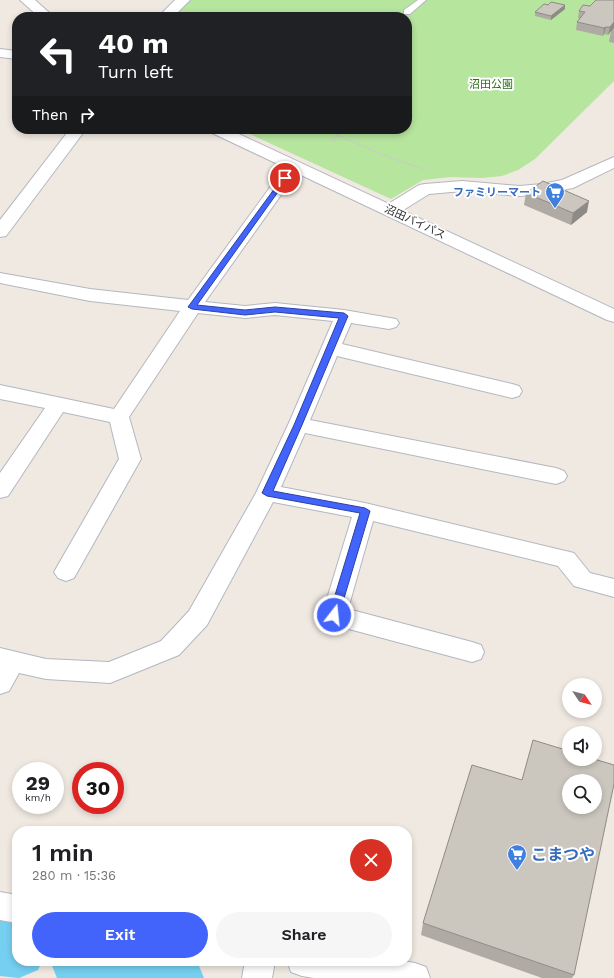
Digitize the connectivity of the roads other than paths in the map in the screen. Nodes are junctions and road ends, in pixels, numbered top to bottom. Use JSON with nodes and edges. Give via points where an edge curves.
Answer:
{"nodes":[{"id":1,"x":27,"y":0,"type":"edge"},
{"id":2,"x":183,"y":0,"type":"edge"},
{"id":3,"x":422,"y":0,"type":"edge"},
{"id":4,"x":41,"y":12,"type":"edge"},
{"id":5,"x":170,"y":12,"type":"edge"},
{"id":6,"x":407,"y":12,"type":"dead end"},
{"id":7,"x":0,"y":53,"type":"edge"},
{"id":8,"x":12,"y":54,"type":"edge"},
{"id":9,"x":74,"y":134,"type":"edge"},
{"id":10,"x":226,"y":134,"type":"edge"},
{"id":11,"x":614,"y":162,"type":"edge"},
{"id":12,"x":297,"y":168,"type":"junction"},
{"id":13,"x":391,"y":210,"type":"junction"},
{"id":14,"x":0,"y":232,"type":"edge"},
{"id":15,"x":0,"y":278,"type":"edge"},
{"id":16,"x":192,"y":307,"type":"junction"},
{"id":17,"x":344,"y":316,"type":"junction"},
{"id":18,"x":614,"y":316,"type":"edge"},
{"id":19,"x":390,"y":324,"type":"dead end"},
{"id":20,"x":331,"y":348,"type":"junction"},
{"id":21,"x":512,"y":391,"type":"dead end"},
{"id":22,"x":0,"y":392,"type":"edge"},
{"id":23,"x":58,"y":404,"type":"junction"},
{"id":24,"x":119,"y":417,"type":"junction"},
{"id":25,"x":298,"y":425,"type":"junction"},
{"id":26,"x":556,"y":476,"type":"dead end"},
{"id":27,"x":0,"y":490,"type":"edge"},
{"id":28,"x":267,"y":493,"type":"junction"},
{"id":29,"x":365,"y":511,"type":"junction"},
{"id":30,"x":66,"y":572,"type":"dead end"},
{"id":31,"x":614,"y":588,"type":"edge"},
{"id":32,"x":472,"y":652,"type":"dead end"},
{"id":33,"x":7,"y":659,"type":"edge"},
{"id":34,"x":0,"y":683,"type":"edge"},
{"id":35,"x":0,"y":906,"type":"edge"},
{"id":36,"x":12,"y":908,"type":"edge"},
{"id":37,"x":259,"y":966,"type":"edge"},
{"id":38,"x":335,"y":966,"type":"edge"},
{"id":39,"x":257,"y":978,"type":"edge"},
{"id":40,"x":415,"y":978,"type":"edge"}],
"edges":[{"from":1,"to":4,"type":"street"},
{"from":2,"to":5,"type":"street"},
{"from":3,"to":6,"type":"lane"},
{"from":7,"to":8,"type":"street"},
{"from":9,"to":14,"type":"street"},
{"from":10,"to":12,"type":"street","name":"沼田バイパス"},
{"from":11,"to":13,"type":"street","via":[[567,184],[542,189],[520,191],[462,186],[425,189]]},
{"from":12,"to":13,"type":"street","name":"沼田バイパス"},
{"from":12,"to":16,"type":"street","via":[[285,178]]},
{"from":13,"to":18,"type":"street","name":"沼田バイパス"},
{"from":15,"to":16,"type":"street","via":[[90,295]]},
{"from":16,"to":17,"type":"street","via":[[245,312],[275,309]]},
{"from":16,"to":24,"type":"street"},
{"from":17,"to":19,"type":"street"},
{"from":17,"to":20,"type":"street"},
{"from":20,"to":21,"type":"street"},
{"from":20,"to":25,"type":"street"},
{"from":22,"to":23,"type":"street"},
{"from":23,"to":24,"type":"street"},
{"from":23,"to":27,"type":"street"},
{"from":24,"to":30,"type":"street","via":[[130,459]]},
{"from":25,"to":26,"type":"street"},
{"from":25,"to":28,"type":"street"},
{"from":28,"to":29,"type":"street"},
{"from":28,"to":33,"type":"street","via":[[198,618],[170,648],[110,673],[46,669]]},
{"from":29,"to":31,"type":"street","via":[[566,559],[582,580]]},
{"from":29,"to":32,"type":"street","via":[[334,615]]},
{"from":33,"to":34,"type":"street"},
{"from":35,"to":36,"type":"street"},
{"from":37,"to":39,"type":"street"},
{"from":38,"to":40,"type":"street"}]}
